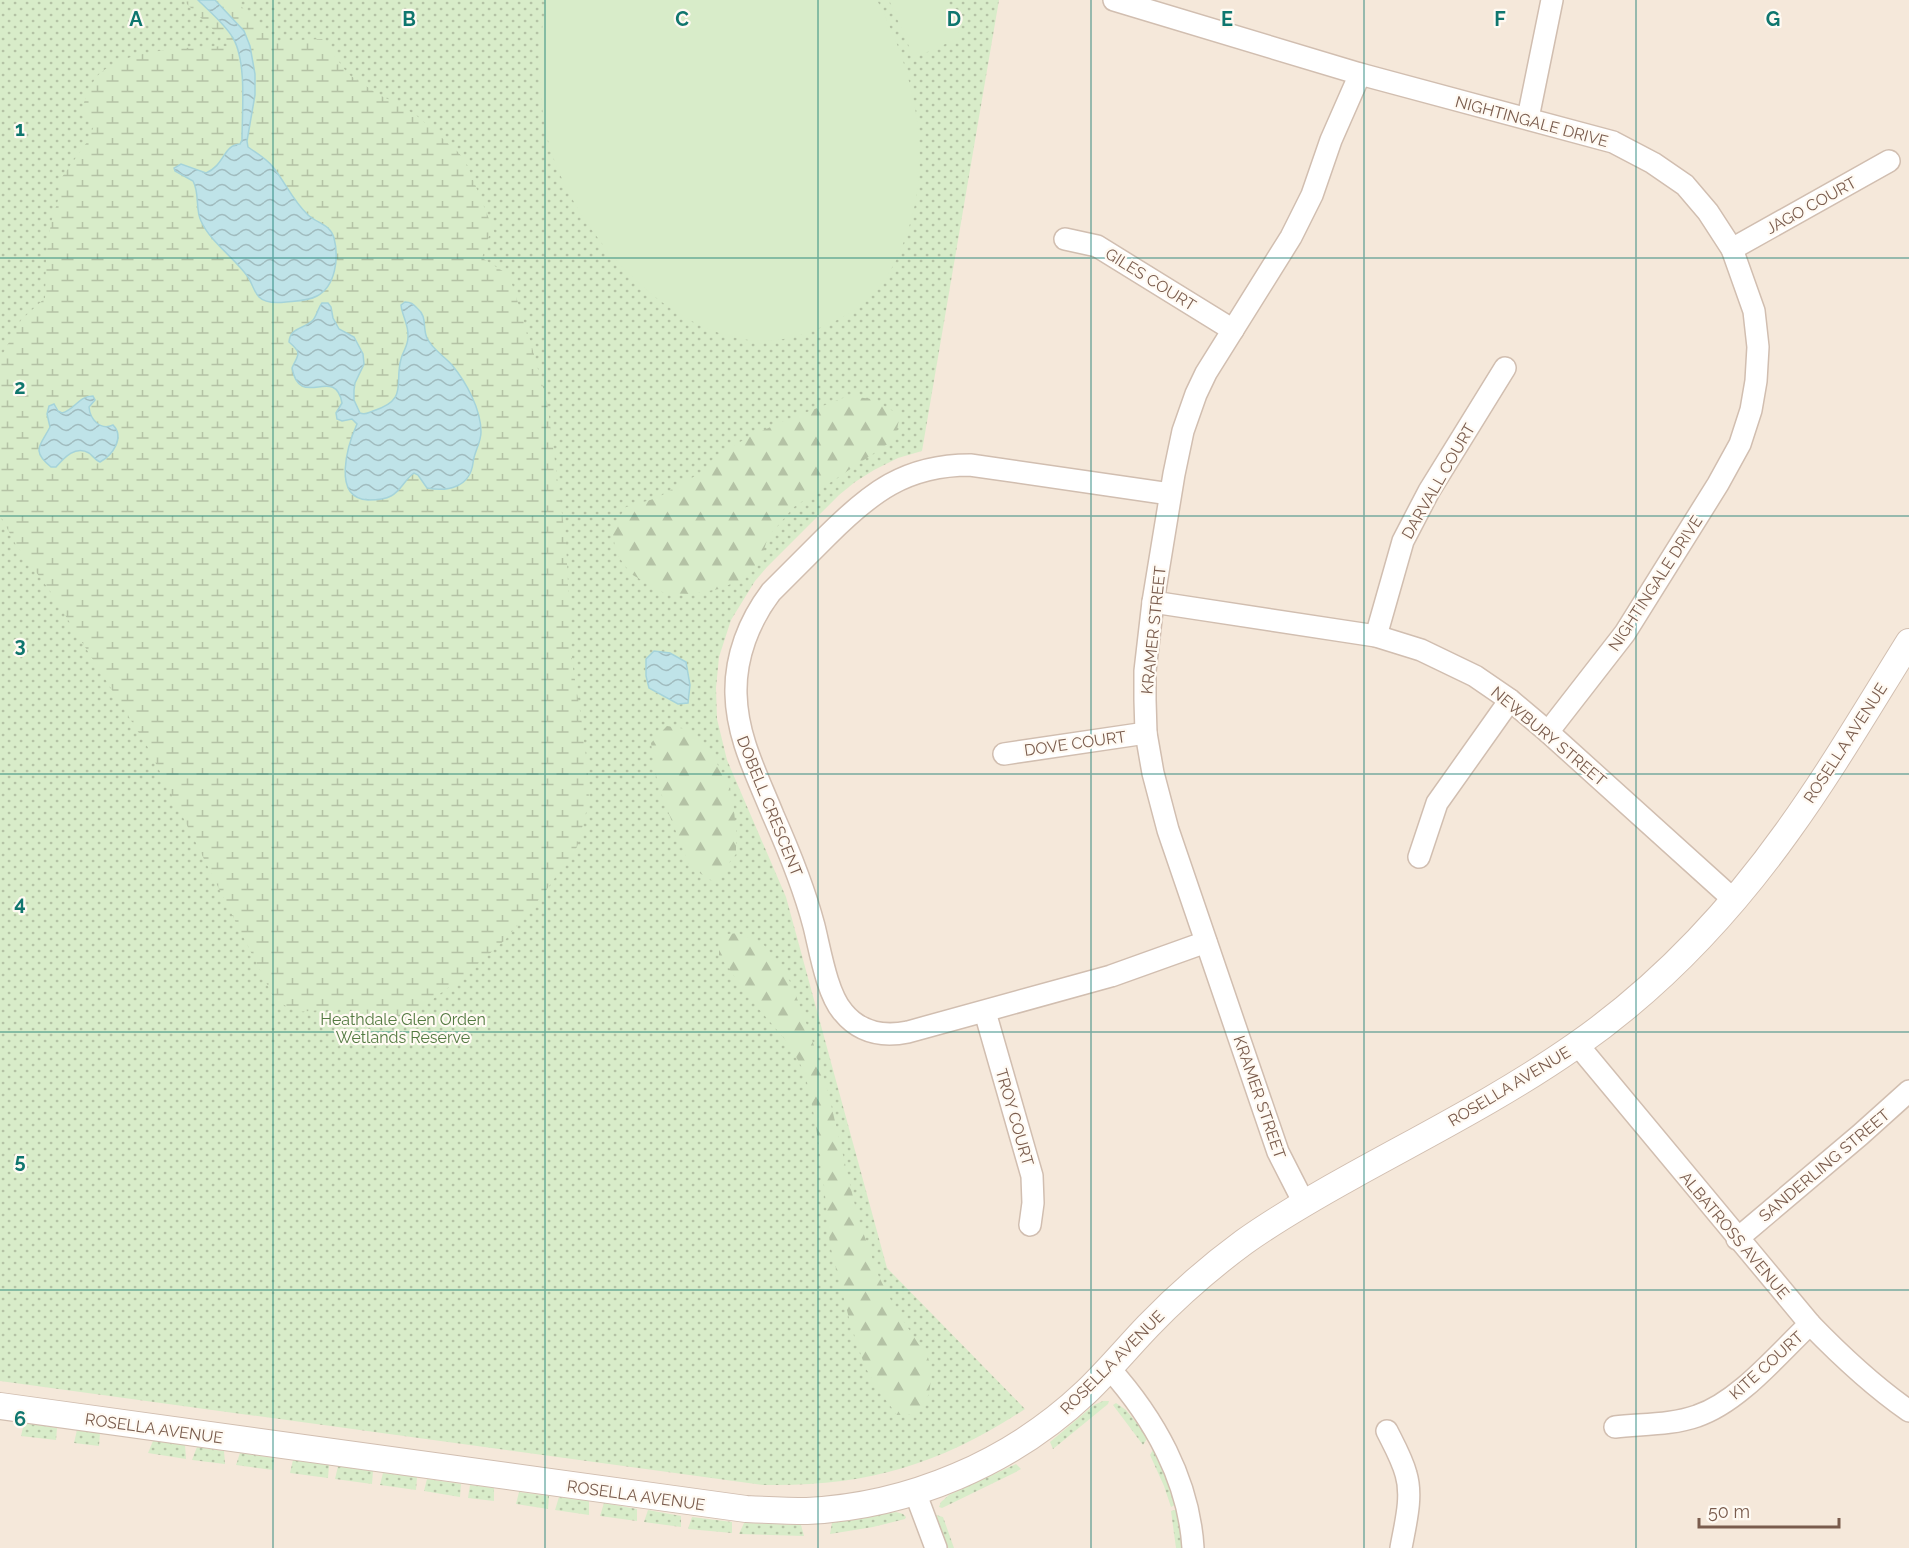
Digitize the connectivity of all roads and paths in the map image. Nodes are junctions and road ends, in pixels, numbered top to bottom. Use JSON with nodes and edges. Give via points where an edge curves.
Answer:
{"nodes":[{"id":1,"x":1114,"y":0,"type":"edge"},
{"id":2,"x":1552,"y":0,"type":"edge"},
{"id":3,"x":1351,"y":71,"type":"junction"},
{"id":4,"x":1528,"y":118,"type":"junction"},
{"id":5,"x":1889,"y":161,"type":"dead end"},
{"id":6,"x":1065,"y":239,"type":"dead end"},
{"id":7,"x":1732,"y":249,"type":"junction"},
{"id":8,"x":1233,"y":330,"type":"junction"},
{"id":9,"x":1505,"y":368,"type":"dead end"},
{"id":10,"x":1170,"y":494,"type":"junction"},
{"id":11,"x":1153,"y":602,"type":"junction"},
{"id":12,"x":1376,"y":636,"type":"junction"},
{"id":13,"x":1909,"y":642,"type":"edge"},
{"id":14,"x":1510,"y":700,"type":"junction"},
{"id":15,"x":1548,"y":732,"type":"junction"},
{"id":16,"x":1146,"y":733,"type":"junction"},
{"id":17,"x":1004,"y":754,"type":"dead end"},
{"id":18,"x":1419,"y":857,"type":"dead end"},
{"id":19,"x":1734,"y":900,"type":"junction"},
{"id":20,"x":1206,"y":942,"type":"junction"},
{"id":21,"x":984,"y":1012,"type":"junction"},
{"id":22,"x":1577,"y":1044,"type":"junction"},
{"id":23,"x":1909,"y":1091,"type":"edge"},
{"id":24,"x":1304,"y":1203,"type":"junction"},
{"id":25,"x":1030,"y":1225,"type":"dead end"},
{"id":26,"x":1737,"y":1239,"type":"junction"},
{"id":27,"x":1810,"y":1324,"type":"junction"},
{"id":28,"x":1104,"y":1374,"type":"junction"},
{"id":29,"x":0,"y":1406,"type":"edge"},
{"id":30,"x":1909,"y":1411,"type":"edge"},
{"id":31,"x":1616,"y":1427,"type":"dead end"},
{"id":32,"x":1388,"y":1431,"type":"dead end"},
{"id":33,"x":915,"y":1492,"type":"junction"},
{"id":34,"x":936,"y":1548,"type":"edge"},
{"id":35,"x":1193,"y":1548,"type":"edge"},
{"id":36,"x":1401,"y":1548,"type":"edge"}],
"edges":[{"from":1,"to":3,"type":"street","name":"NIGHTINGALE DRIVE"},
{"from":2,"to":4,"type":"street"},
{"from":3,"to":4,"type":"street","name":"NIGHTINGALE DRIVE"},
{"from":3,"to":8,"type":"street","name":"KRAMER STREET","via":[[1318,178],[1301,217]]},
{"from":4,"to":7,"type":"street","name":"NIGHTINGALE DRIVE","via":[[1613,142],[1653,163],[1685,185]]},
{"from":5,"to":7,"type":"street","name":"JAGO COURT"},
{"from":6,"to":8,"type":"street","name":"GILES COURT","via":[[1097,246]]},
{"from":7,"to":15,"type":"street","name":"NIGHTINGALE DRIVE","via":[[1754,311],[1758,347],[1751,410],[1740,444],[1625,633]]},
{"from":8,"to":10,"type":"street","name":"KRAMER STREET","via":[[1206,373],[1193,403]]},
{"from":9,"to":12,"type":"street","name":"DARVALL COURT","via":[[1403,541]]},
{"from":10,"to":11,"type":"street","name":"KRAMER STREET"},
{"from":10,"to":21,"type":"street","name":"DOBELL CRESCENT","via":[[986,466],[954,465],[922,471],[888,484],[853,510],[771,592],[746,637],[736,691],[742,739],[797,872],[841,1011],[861,1028],[883,1035]]},
{"from":11,"to":12,"type":"street","name":"NEWBURY STREET"},
{"from":11,"to":16,"type":"street","name":"KRAMER STREET","via":[[1145,670]]},
{"from":12,"to":14,"type":"street","name":"NEWBURY STREET","via":[[1421,650],[1475,676]]},
{"from":13,"to":19,"type":"street","name":"ROSELLA AVENUE","via":[[1788,831]]},
{"from":14,"to":15,"type":"street","name":"NEWBURY STREET"},
{"from":14,"to":18,"type":"street","via":[[1437,802]]},
{"from":15,"to":19,"type":"street","name":"NEWBURY STREET"},
{"from":16,"to":17,"type":"street","name":"DOVE COURT"},
{"from":16,"to":20,"type":"street","name":"KRAMER STREET","via":[[1160,802]]},
{"from":19,"to":22,"type":"street","name":"ROSELLA AVENUE","via":[[1660,976]]},
{"from":20,"to":21,"type":"street","name":"DOBELL CRESCENT"},
{"from":20,"to":24,"type":"street","name":"KRAMER STREET","via":[[1278,1152]]},
{"from":21,"to":25,"type":"street","name":"TROY COURT","via":[[1032,1176]]},
{"from":22,"to":24,"type":"street","name":"ROSELLA AVENUE","via":[[1488,1101]]},
{"from":22,"to":26,"type":"street","name":"ALBATROSS AVENUE"},
{"from":23,"to":26,"type":"street","name":"SANDERLING STREET"},
{"from":24,"to":28,"type":"street","name":"ROSELLA AVENUE","via":[[1242,1244],[1189,1287]]},
{"from":26,"to":27,"type":"street","name":"ALBATROSS AVENUE"},
{"from":27,"to":30,"type":"street","name":"ALBATROSS AVENUE","via":[[1845,1360]]},
{"from":27,"to":31,"type":"street","name":"KITE COURT","via":[[1745,1386],[1712,1410],[1681,1420]]},
{"from":28,"to":33,"type":"street","name":"ROSELLA AVENUE","via":[[1028,1439],[952,1479]]},
{"from":28,"to":35,"type":"street","via":[[1127,1388],[1168,1455],[1189,1509]]},
{"from":29,"to":33,"type":"street","name":"ROSELLA AVENUE","via":[[746,1509],[832,1509]]},
{"from":32,"to":36,"type":"street","via":[[1409,1489]]},
{"from":33,"to":34,"type":"street"}]}
